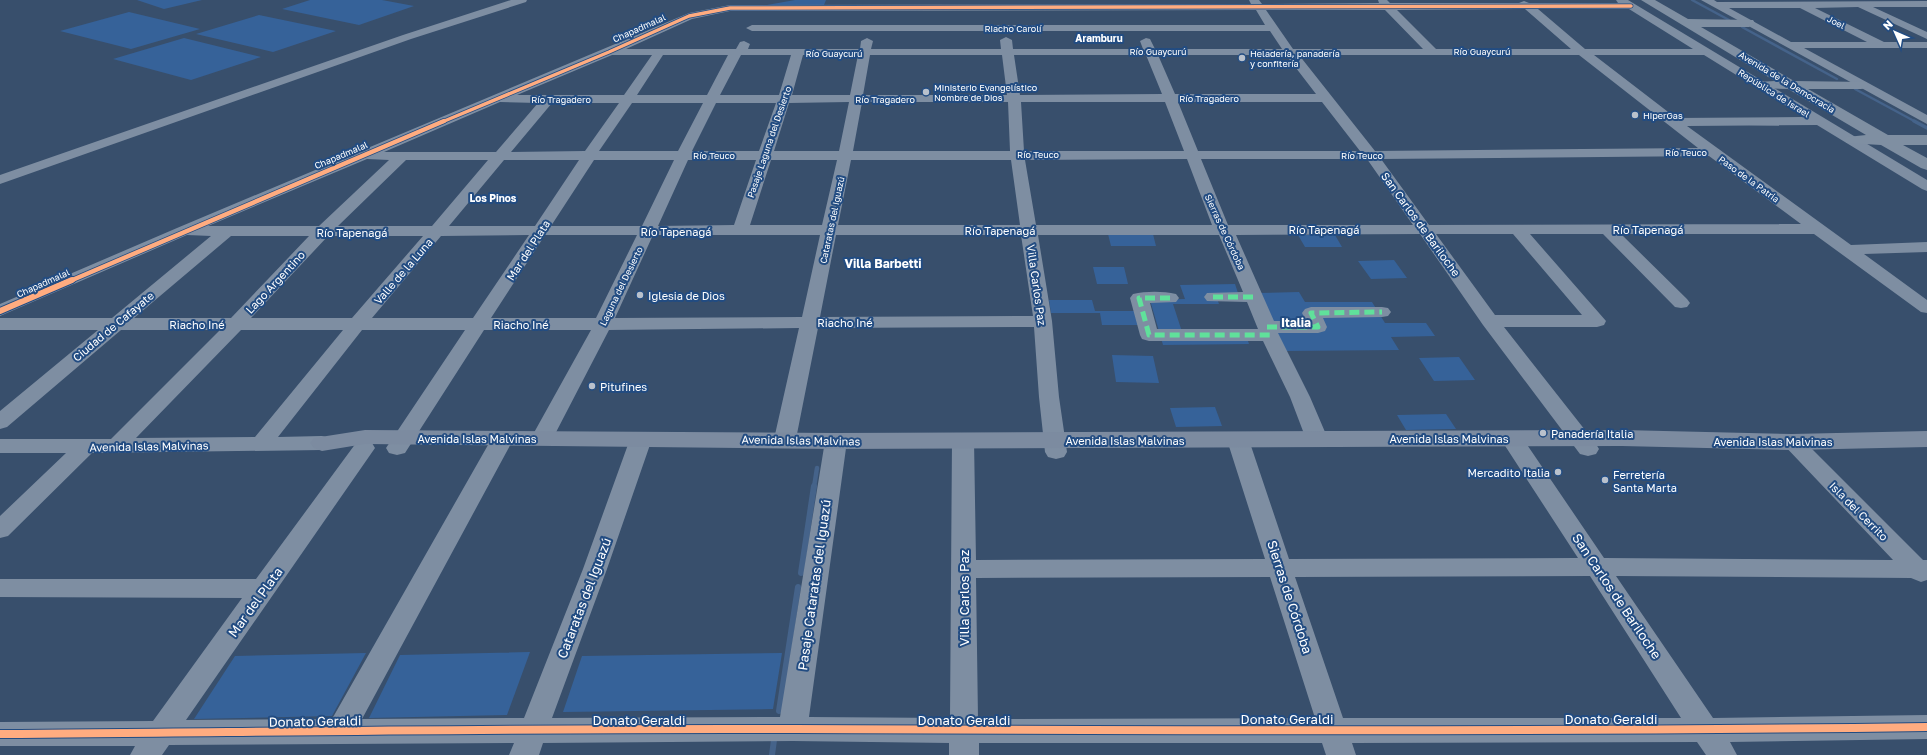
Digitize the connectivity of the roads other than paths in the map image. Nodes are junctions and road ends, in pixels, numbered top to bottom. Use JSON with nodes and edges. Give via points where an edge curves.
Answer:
{"nodes":[{"id":1,"x":510,"y":0,"type":"edge"},
{"id":2,"x":522,"y":0,"type":"edge"},
{"id":3,"x":787,"y":0,"type":"edge"},
{"id":4,"x":1620,"y":0,"type":"edge"},
{"id":5,"x":1647,"y":0,"type":"edge"},
{"id":6,"x":1658,"y":0,"type":"edge"},
{"id":7,"x":1838,"y":0,"type":"edge"},
{"id":8,"x":1904,"y":0,"type":"edge"},
{"id":9,"x":1710,"y":2,"type":"edge"},
{"id":10,"x":1795,"y":2,"type":"edge"},
{"id":11,"x":876,"y":3,"type":"edge"},
{"id":12,"x":1257,"y":3,"type":"edge"},
{"id":13,"x":1384,"y":3,"type":"edge"},
{"id":14,"x":1523,"y":3,"type":"edge"},
{"id":15,"x":939,"y":4,"type":"edge"},
{"id":16,"x":1002,"y":4,"type":"edge"},
{"id":17,"x":1130,"y":4,"type":"edge"},
{"id":18,"x":1852,"y":4,"type":"junction"},
{"id":19,"x":1914,"y":4,"type":"junction"},
{"id":20,"x":1927,"y":4,"type":"edge"},
{"id":21,"x":762,"y":6,"type":"junction"},
{"id":22,"x":1631,"y":6,"type":"junction"},
{"id":23,"x":1927,"y":10,"type":"edge"},
{"id":24,"x":1661,"y":23,"type":"junction"},
{"id":25,"x":1692,"y":23,"type":"junction"},
{"id":26,"x":1749,"y":23,"type":"junction"},
{"id":27,"x":752,"y":28,"type":"junction"},
{"id":28,"x":1005,"y":28,"type":"junction"},
{"id":29,"x":1139,"y":28,"type":"junction"},
{"id":30,"x":1273,"y":28,"type":"junction"},
{"id":31,"x":870,"y":29,"type":"junction"},
{"id":32,"x":1927,"y":36,"type":"edge"},
{"id":33,"x":1882,"y":44,"type":"junction"},
{"id":34,"x":1789,"y":45,"type":"junction"},
{"id":35,"x":1927,"y":45,"type":"edge"},
{"id":36,"x":1150,"y":51,"type":"junction"},
{"id":37,"x":1289,"y":51,"type":"junction"},
{"id":38,"x":1432,"y":51,"type":"junction"},
{"id":39,"x":609,"y":52,"type":"junction"},
{"id":40,"x":660,"y":52,"type":"junction"},
{"id":41,"x":738,"y":52,"type":"junction"},
{"id":42,"x":798,"y":52,"type":"junction"},
{"id":43,"x":1008,"y":52,"type":"junction"},
{"id":44,"x":1582,"y":52,"type":"junction"},
{"id":45,"x":1707,"y":52,"type":"junction"},
{"id":46,"x":864,"y":53,"type":"junction"},
{"id":47,"x":1762,"y":85,"type":"junction"},
{"id":48,"x":1799,"y":85,"type":"junction"},
{"id":49,"x":1861,"y":85,"type":"junction"},
{"id":50,"x":1014,"y":98,"type":"junction"},
{"id":51,"x":1170,"y":98,"type":"junction"},
{"id":52,"x":1325,"y":98,"type":"junction"},
{"id":53,"x":493,"y":99,"type":"junction"},
{"id":54,"x":548,"y":99,"type":"junction"},
{"id":55,"x":628,"y":99,"type":"junction"},
{"id":56,"x":784,"y":99,"type":"junction"},
{"id":57,"x":854,"y":99,"type":"junction"},
{"id":58,"x":712,"y":100,"type":"junction"},
{"id":59,"x":1907,"y":109,"type":"junction"},
{"id":60,"x":1927,"y":109,"type":"edge"},
{"id":61,"x":1927,"y":120,"type":"edge"},
{"id":62,"x":1819,"y":121,"type":"junction"},
{"id":63,"x":1673,"y":122,"type":"junction"},
{"id":64,"x":1852,"y":140,"type":"junction"},
{"id":65,"x":1886,"y":140,"type":"junction"},
{"id":66,"x":1902,"y":140,"type":"junction"},
{"id":67,"x":1927,"y":140,"type":"edge"},
{"id":68,"x":1712,"y":152,"type":"junction"},
{"id":69,"x":1017,"y":154,"type":"junction"},
{"id":70,"x":403,"y":155,"type":"junction"},
{"id":71,"x":499,"y":155,"type":"junction"},
{"id":72,"x":764,"y":155,"type":"junction"},
{"id":73,"x":845,"y":155,"type":"junction"},
{"id":74,"x":1192,"y":155,"type":"junction"},
{"id":75,"x":1371,"y":155,"type":"junction"},
{"id":76,"x":1927,"y":155,"type":"edge"},
{"id":77,"x":363,"y":156,"type":"junction"},
{"id":78,"x":589,"y":156,"type":"junction"},
{"id":79,"x":683,"y":156,"type":"junction"},
{"id":80,"x":1927,"y":165,"type":"edge"},
{"id":81,"x":0,"y":174,"type":"edge"},
{"id":82,"x":0,"y":180,"type":"edge"},
{"id":83,"x":1927,"y":186,"type":"edge"},
{"id":84,"x":1223,"y":229,"type":"junction"},
{"id":85,"x":1426,"y":229,"type":"junction"},
{"id":86,"x":1517,"y":229,"type":"junction"},
{"id":87,"x":1607,"y":229,"type":"junction"},
{"id":88,"x":1817,"y":229,"type":"junction"},
{"id":89,"x":648,"y":230,"type":"junction"},
{"id":90,"x":1028,"y":230,"type":"junction"},
{"id":91,"x":183,"y":231,"type":"junction"},
{"id":92,"x":740,"y":231,"type":"junction"},
{"id":93,"x":829,"y":231,"type":"junction"},
{"id":94,"x":226,"y":232,"type":"junction"},
{"id":95,"x":322,"y":232,"type":"junction"},
{"id":96,"x":436,"y":232,"type":"junction"},
{"id":97,"x":540,"y":232,"type":"junction"},
{"id":98,"x":1927,"y":248,"type":"edge"},
{"id":99,"x":1848,"y":250,"type":"junction"},
{"id":100,"x":1213,"y":297,"type":"dead end"},
{"id":101,"x":1254,"y":297,"type":"junction"},
{"id":102,"x":1170,"y":298,"type":"dead end"},
{"id":103,"x":1681,"y":302,"type":"dead end"},
{"id":104,"x":1927,"y":308,"type":"edge"},
{"id":105,"x":0,"y":311,"type":"edge"},
{"id":106,"x":1382,"y":312,"type":"dead end"},
{"id":107,"x":1043,"y":321,"type":"junction"},
{"id":108,"x":1490,"y":321,"type":"junction"},
{"id":109,"x":811,"y":322,"type":"junction"},
{"id":110,"x":358,"y":323,"type":"junction"},
{"id":111,"x":0,"y":324,"type":"edge"},
{"id":112,"x":114,"y":324,"type":"junction"},
{"id":113,"x":236,"y":324,"type":"junction"},
{"id":114,"x":479,"y":324,"type":"junction"},
{"id":115,"x":603,"y":324,"type":"junction"},
{"id":116,"x":1268,"y":331,"type":"junction"},
{"id":117,"x":0,"y":422,"type":"edge"},
{"id":118,"x":542,"y":438,"type":"junction"},
{"id":119,"x":1317,"y":439,"type":"junction"},
{"id":120,"x":1927,"y":439,"type":"edge"},
{"id":121,"x":785,"y":440,"type":"junction"},
{"id":122,"x":322,"y":443,"type":"junction"},
{"id":123,"x":400,"y":443,"type":"junction"},
{"id":124,"x":1514,"y":443,"type":"junction"},
{"id":125,"x":1583,"y":443,"type":"junction"},
{"id":126,"x":260,"y":444,"type":"junction"},
{"id":127,"x":500,"y":444,"type":"junction"},
{"id":128,"x":640,"y":445,"type":"junction"},
{"id":129,"x":1240,"y":445,"type":"junction"},
{"id":130,"x":0,"y":446,"type":"edge"},
{"id":131,"x":86,"y":446,"type":"junction"},
{"id":132,"x":116,"y":446,"type":"junction"},
{"id":133,"x":835,"y":446,"type":"junction"},
{"id":134,"x":963,"y":446,"type":"junction"},
{"id":135,"x":1055,"y":446,"type":"junction"},
{"id":136,"x":1797,"y":447,"type":"junction"},
{"id":137,"x":364,"y":448,"type":"junction"},
{"id":138,"x":1927,"y":453,"type":"edge"},
{"id":139,"x":0,"y":530,"type":"edge"},
{"id":140,"x":1598,"y":567,"type":"junction"},
{"id":141,"x":1281,"y":568,"type":"junction"},
{"id":142,"x":964,"y":569,"type":"junction"},
{"id":143,"x":1923,"y":572,"type":"edge"},
{"id":144,"x":0,"y":588,"type":"edge"},
{"id":145,"x":263,"y":589,"type":"junction"},
{"id":146,"x":1927,"y":727,"type":"edge"},
{"id":147,"x":793,"y":729,"type":"junction"},
{"id":148,"x":1706,"y":730,"type":"junction"},
{"id":149,"x":340,"y":732,"type":"junction"},
{"id":150,"x":0,"y":734,"type":"edge"},
{"id":151,"x":1337,"y":742,"type":"edge"},
{"id":152,"x":529,"y":743,"type":"edge"},
{"id":153,"x":964,"y":743,"type":"edge"},
{"id":154,"x":152,"y":744,"type":"edge"},
{"id":155,"x":1722,"y":755,"type":"edge"}],
"edges":[{"from":1,"to":81,"type":"street","via":[[398,36]]},
{"from":2,"to":82,"type":"street","via":[[407,37]]},
{"from":3,"to":21,"type":"street"},
{"from":4,"to":22,"type":"street","name":"República de Israel"},
{"from":5,"to":25,"type":"highway","name":"Avenida de la Democracia"},
{"from":6,"to":25,"type":"highway","name":"Avenida de la Democracia"},
{"from":7,"to":18,"type":"street"},
{"from":8,"to":19,"type":"street"},
{"from":9,"to":10,"type":"street"},
{"from":9,"to":26,"type":"street"},
{"from":10,"to":18,"type":"street"},
{"from":10,"to":33,"type":"street","name":"Joel"},
{"from":11,"to":15,"type":"street"},
{"from":11,"to":21,"type":"street"},
{"from":11,"to":31,"type":"street","name":"Cataratas del Iguazú"},
{"from":12,"to":13,"type":"street"},
{"from":12,"to":17,"type":"street"},
{"from":12,"to":30,"type":"street","name":"San Carlos de Bariloche"},
{"from":13,"to":14,"type":"street"},
{"from":13,"to":38,"type":"street"},
{"from":14,"to":22,"type":"street"},
{"from":14,"to":44,"type":"street","name":"Paso de la Patria"},
{"from":15,"to":16,"type":"street"},
{"from":16,"to":17,"type":"street"},
{"from":16,"to":28,"type":"street","name":"Villa Carlos Paz"},
{"from":17,"to":29,"type":"street","name":"Sierras de Córdoba"},
{"from":18,"to":19,"type":"street"},
{"from":18,"to":32,"type":"street"},
{"from":19,"to":20,"type":"street"},
{"from":19,"to":23,"type":"street"},
{"from":21,"to":27,"type":"street","name":"Laguna del Desierto"},
{"from":21,"to":39,"type":"street","name":"Chapadmalal","via":[[730,8],[689,16]]},
{"from":22,"to":24,"type":"street","name":"República de Israel"},
{"from":24,"to":25,"type":"highway"},
{"from":24,"to":45,"type":"street","name":"República de Israel"},
{"from":25,"to":26,"type":"highway"},
{"from":25,"to":48,"type":"highway","name":"Avenida de la Democracia"},
{"from":26,"to":34,"type":"street"},
{"from":27,"to":31,"type":"street","name":"Riacho Carolí"},
{"from":27,"to":41,"type":"street","name":"Laguna del Desierto"},
{"from":28,"to":29,"type":"street","name":"Riacho Carolí"},
{"from":28,"to":31,"type":"street","name":"Riacho Carolí"},
{"from":28,"to":43,"type":"street","name":"Villa Carlos Paz"},
{"from":29,"to":30,"type":"street","name":"Riacho Carolí"},
{"from":29,"to":36,"type":"street","name":"Sierras de Córdoba"},
{"from":30,"to":37,"type":"street","name":"San Carlos de Bariloche"},
{"from":31,"to":46,"type":"street","name":"Cataratas del Iguazú"},
{"from":33,"to":34,"type":"street"},
{"from":33,"to":35,"type":"street"},
{"from":34,"to":49,"type":"street"},
{"from":36,"to":37,"type":"street","name":"Río Guaycurú"},
{"from":36,"to":43,"type":"street","name":"Río Guaycurú"},
{"from":36,"to":51,"type":"street","name":"Sierras de Córdoba"},
{"from":37,"to":38,"type":"street","name":"Río Guaycurú"},
{"from":37,"to":52,"type":"street","name":"San Carlos de Bariloche"},
{"from":38,"to":44,"type":"street","name":"Río Guaycurú"},
{"from":39,"to":40,"type":"street","name":"Río Guaycurú"},
{"from":39,"to":53,"type":"street","name":"Chapadmalal"},
{"from":40,"to":41,"type":"street","name":"Río Guaycurú"},
{"from":40,"to":55,"type":"street","name":"Mar del Plata"},
{"from":41,"to":42,"type":"street","name":"Río Guaycurú"},
{"from":41,"to":58,"type":"street","name":"Laguna del Desierto","via":[[734,55]]},
{"from":42,"to":46,"type":"street","name":"Río Guaycurú"},
{"from":42,"to":56,"type":"street","name":"Pasaje Laguna del Desierto"},
{"from":43,"to":46,"type":"street","name":"Río Guaycurú"},
{"from":43,"to":50,"type":"street","name":"Villa Carlos Paz"},
{"from":44,"to":45,"type":"street","name":"Río Guaycurú"},
{"from":44,"to":63,"type":"street","name":"Paso de la Patria"},
{"from":45,"to":47,"type":"street","name":"República de Israel"},
{"from":46,"to":57,"type":"street","name":"Cataratas del Iguazú"},
{"from":47,"to":48,"type":"highway"},
{"from":47,"to":62,"type":"street","name":"República de Israel"},
{"from":48,"to":49,"type":"highway"},
{"from":48,"to":65,"type":"highway","name":"Avenida de la Democracia"},
{"from":48,"to":66,"type":"highway","name":"Avenida de la Democracia"},
{"from":49,"to":59,"type":"street"},
{"from":50,"to":51,"type":"street","name":"Río Tragadero"},
{"from":50,"to":57,"type":"street","name":"Río Tragadero"},
{"from":50,"to":69,"type":"street","name":"Villa Carlos Paz"},
{"from":51,"to":52,"type":"street","name":"Río Tragadero"},
{"from":51,"to":74,"type":"street","name":"Sierras de Córdoba"},
{"from":52,"to":75,"type":"street","name":"San Carlos de Bariloche"},
{"from":53,"to":54,"type":"street","name":"Río Tragadero"},
{"from":53,"to":77,"type":"street","name":"Chapadmalal"},
{"from":54,"to":55,"type":"street","name":"Río Tragadero"},
{"from":54,"to":71,"type":"street","name":"Valle de la Luna"},
{"from":55,"to":58,"type":"street","name":"Río Tragadero"},
{"from":55,"to":78,"type":"street","name":"Mar del Plata"},
{"from":56,"to":57,"type":"street","name":"Río Tragadero"},
{"from":56,"to":58,"type":"street","name":"Río Tragadero"},
{"from":56,"to":72,"type":"street","name":"Pasaje Laguna del Desierto"},
{"from":57,"to":73,"type":"street","name":"Cataratas del Iguazú"},
{"from":58,"to":79,"type":"street","name":"Laguna del Desierto"},
{"from":59,"to":60,"type":"street"},
{"from":59,"to":61,"type":"street"},
{"from":62,"to":63,"type":"street"},
{"from":62,"to":64,"type":"street","name":"República de Israel"},
{"from":63,"to":68,"type":"street","name":"Paso de la Patria"},
{"from":64,"to":65,"type":"highway"},
{"from":64,"to":83,"type":"street","name":"República de Israel"},
{"from":65,"to":66,"type":"highway"},
{"from":65,"to":80,"type":"highway","name":"Avenida de la Democracia"},
{"from":66,"to":67,"type":"highway"},
{"from":66,"to":76,"type":"highway","name":"Avenida de la Democracia"},
{"from":68,"to":75,"type":"street","name":"Río Teuco"},
{"from":68,"to":88,"type":"street","name":"Paso de la Patria"},
{"from":69,"to":73,"type":"street","name":"Río Teuco"},
{"from":69,"to":74,"type":"street","name":"Río Teuco"},
{"from":69,"to":90,"type":"street","name":"Villa Carlos Paz"},
{"from":70,"to":71,"type":"street","name":"Río Teuco"},
{"from":70,"to":77,"type":"street","name":"Río Teuco"},
{"from":70,"to":95,"type":"street","name":"Lago Argentino"},
{"from":71,"to":78,"type":"street","name":"Río Teuco"},
{"from":71,"to":96,"type":"street","name":"Valle de la Luna"},
{"from":72,"to":73,"type":"street","name":"Río Teuco"},
{"from":72,"to":79,"type":"street","name":"Río Teuco"},
{"from":72,"to":92,"type":"street","name":"Pasaje Laguna del Desierto"},
{"from":73,"to":93,"type":"street","name":"Cataratas del Iguazú"},
{"from":74,"to":75,"type":"street","name":"Río Teuco"},
{"from":74,"to":84,"type":"street","name":"Sierras de Córdoba"},
{"from":75,"to":85,"type":"street","name":"San Carlos de Bariloche"},
{"from":77,"to":91,"type":"street","name":"Chapadmalal"},
{"from":78,"to":79,"type":"street","name":"Río Teuco"},
{"from":78,"to":97,"type":"street","name":"Mar del Plata"},
{"from":79,"to":89,"type":"street","name":"Laguna del Desierto"},
{"from":84,"to":85,"type":"street","name":"Río Tapenagá"},
{"from":84,"to":90,"type":"street","name":"Río Tapenagá"},
{"from":84,"to":101,"type":"street","name":"Sierras de Córdoba","via":[[1228,235]]},
{"from":85,"to":86,"type":"street","name":"Río Tapenagá"},
{"from":85,"to":108,"type":"street","name":"San Carlos de Bariloche"},
{"from":86,"to":87,"type":"street","name":"Río Tapenagá"},
{"from":86,"to":108,"type":"street","via":[[1597,321]]},
{"from":87,"to":88,"type":"street","name":"Río Tapenagá"},
{"from":87,"to":103,"type":"street"},
{"from":88,"to":99,"type":"street","name":"Paso de la Patria"},
{"from":89,"to":92,"type":"street","name":"Río Tapenagá"},
{"from":89,"to":97,"type":"street","name":"Río Tapenagá"},
{"from":89,"to":115,"type":"street","name":"Laguna del Desierto"},
{"from":90,"to":93,"type":"street","name":"Río Tapenagá"},
{"from":90,"to":107,"type":"street","name":"Villa Carlos Paz"},
{"from":91,"to":94,"type":"street","name":"Río Tapenagá"},
{"from":91,"to":105,"type":"street","name":"Chapadmalal"},
{"from":92,"to":93,"type":"street","name":"Río Tapenagá"},
{"from":93,"to":109,"type":"street","name":"Cataratas del Iguazú"},
{"from":94,"to":95,"type":"street","name":"Río Tapenagá"},
{"from":94,"to":112,"type":"street","name":"Ciudad de Cafayate"},
{"from":95,"to":96,"type":"street","name":"Río Tapenagá"},
{"from":95,"to":113,"type":"street","name":"Lago Argentino"},
{"from":96,"to":97,"type":"street","name":"Río Tapenagá"},
{"from":96,"to":110,"type":"street","name":"Valle de la Luna"},
{"from":97,"to":114,"type":"street","name":"Mar del Plata"},
{"from":98,"to":99,"type":"street"},
{"from":99,"to":104,"type":"street","name":"Paso de la Patria"},
{"from":100,"to":101,"type":"street"},
{"from":101,"to":116,"type":"street","name":"Sierras de Córdoba"},
{"from":102,"to":116,"type":"street","via":[[1139,298],[1149,335]]},
{"from":106,"to":116,"type":"street","via":[[1311,313],[1318,327]]},
{"from":107,"to":109,"type":"street","name":"Riacho Iné"},
{"from":107,"to":135,"type":"street","name":"Villa Carlos Paz"},
{"from":108,"to":125,"type":"street","name":"San Carlos de Bariloche"},
{"from":109,"to":115,"type":"street","name":"Riacho Iné"},
{"from":109,"to":121,"type":"street","name":"Cataratas del Iguazú"},
{"from":110,"to":113,"type":"street","name":"Riacho Iné"},
{"from":110,"to":114,"type":"street","name":"Riacho Iné"},
{"from":110,"to":126,"type":"street","name":"Valle de la Luna"},
{"from":111,"to":112,"type":"street","name":"Riacho Iné"},
{"from":112,"to":113,"type":"street","name":"Riacho Iné"},
{"from":112,"to":117,"type":"street","name":"Ciudad de Cafayate"},
{"from":113,"to":132,"type":"street","name":"Lago Argentino"},
{"from":114,"to":115,"type":"street","name":"Riacho Iné"},
{"from":114,"to":123,"type":"street","name":"Mar del Plata"},
{"from":115,"to":118,"type":"street","name":"Laguna del Desierto"},
{"from":116,"to":119,"type":"street","name":"Sierras de Córdoba"},
{"from":118,"to":127,"type":"main road","name":"Avenida Islas Malvinas"},
{"from":118,"to":128,"type":"main road","name":"Avenida Islas Malvinas"},
{"from":119,"to":124,"type":"main road","name":"Avenida Islas Malvinas"},
{"from":119,"to":129,"type":"main road","name":"Avenida Islas Malvinas"},
{"from":120,"to":136,"type":"main road","name":"Avenida Islas Malvinas"},
{"from":121,"to":128,"type":"main road","name":"Avenida Islas Malvinas"},
{"from":121,"to":133,"type":"main road","name":"Avenida Islas Malvinas"},
{"from":122,"to":123,"type":"main road","name":"Avenida Islas Malvinas","via":[[364,437]]},
{"from":122,"to":126,"type":"street","name":"Avenida Islas Malvinas"},
{"from":122,"to":137,"type":"main road","name":"Avenida Islas Malvinas"},
{"from":123,"to":127,"type":"main road","name":"Avenida Islas Malvinas"},
{"from":123,"to":137,"type":"main road","name":"Avenida Islas Malvinas"},
{"from":124,"to":125,"type":"main road","name":"Avenida Islas Malvinas"},
{"from":124,"to":129,"type":"main road","name":"Avenida Islas Malvinas"},
{"from":124,"to":140,"type":"street","name":"San Carlos de Bariloche"},
{"from":125,"to":136,"type":"main road","name":"Avenida Islas Malvinas"},
{"from":126,"to":132,"type":"street","name":"Avenida Islas Malvinas"},
{"from":127,"to":128,"type":"main road","name":"Avenida Islas Malvinas"},
{"from":127,"to":149,"type":"street"},
{"from":128,"to":133,"type":"main road","name":"Avenida Islas Malvinas"},
{"from":128,"to":152,"type":"street","name":"Cataratas del Iguazú"},
{"from":129,"to":135,"type":"main road","name":"Avenida Islas Malvinas"},
{"from":129,"to":141,"type":"street","name":"Sierras de Córdoba"},
{"from":130,"to":131,"type":"street","name":"Avenida Islas Malvinas"},
{"from":131,"to":132,"type":"street","name":"Avenida Islas Malvinas"},
{"from":131,"to":139,"type":"street"},
{"from":133,"to":134,"type":"main road","name":"Avenida Islas Malvinas"},
{"from":133,"to":147,"type":"street","name":"Pasaje Cataratas del Iguazú"},
{"from":134,"to":135,"type":"main road","name":"Avenida Islas Malvinas"},
{"from":134,"to":142,"type":"street","name":"Villa Carlos Paz"},
{"from":136,"to":138,"type":"main road","name":"Avenida Islas Malvinas"},
{"from":136,"to":143,"type":"street","name":"Isla del Cerrito"},
{"from":137,"to":145,"type":"street","name":"Mar del Plata"},
{"from":140,"to":141,"type":"street"},
{"from":140,"to":143,"type":"street"},
{"from":140,"to":148,"type":"street","name":"San Carlos de Bariloche"},
{"from":141,"to":142,"type":"street"},
{"from":141,"to":151,"type":"street","name":"Sierras de Córdoba"},
{"from":142,"to":153,"type":"street","name":"Villa Carlos Paz"},
{"from":144,"to":145,"type":"street"},
{"from":145,"to":154,"type":"street","name":"Mar del Plata"},
{"from":146,"to":148,"type":"street","name":"Donato Geraldi"},
{"from":147,"to":152,"type":"street","name":"Donato Geraldi"},
{"from":147,"to":153,"type":"street","name":"Donato Geraldi"},
{"from":148,"to":151,"type":"street","name":"Donato Geraldi"},
{"from":148,"to":155,"type":"street","name":"San Carlos de Bariloche"},
{"from":149,"to":152,"type":"street","name":"Donato Geraldi"},
{"from":149,"to":154,"type":"street","name":"Donato Geraldi"},
{"from":150,"to":154,"type":"street","name":"Donato Geraldi"},
{"from":151,"to":153,"type":"street","name":"Donato Geraldi"}]}
